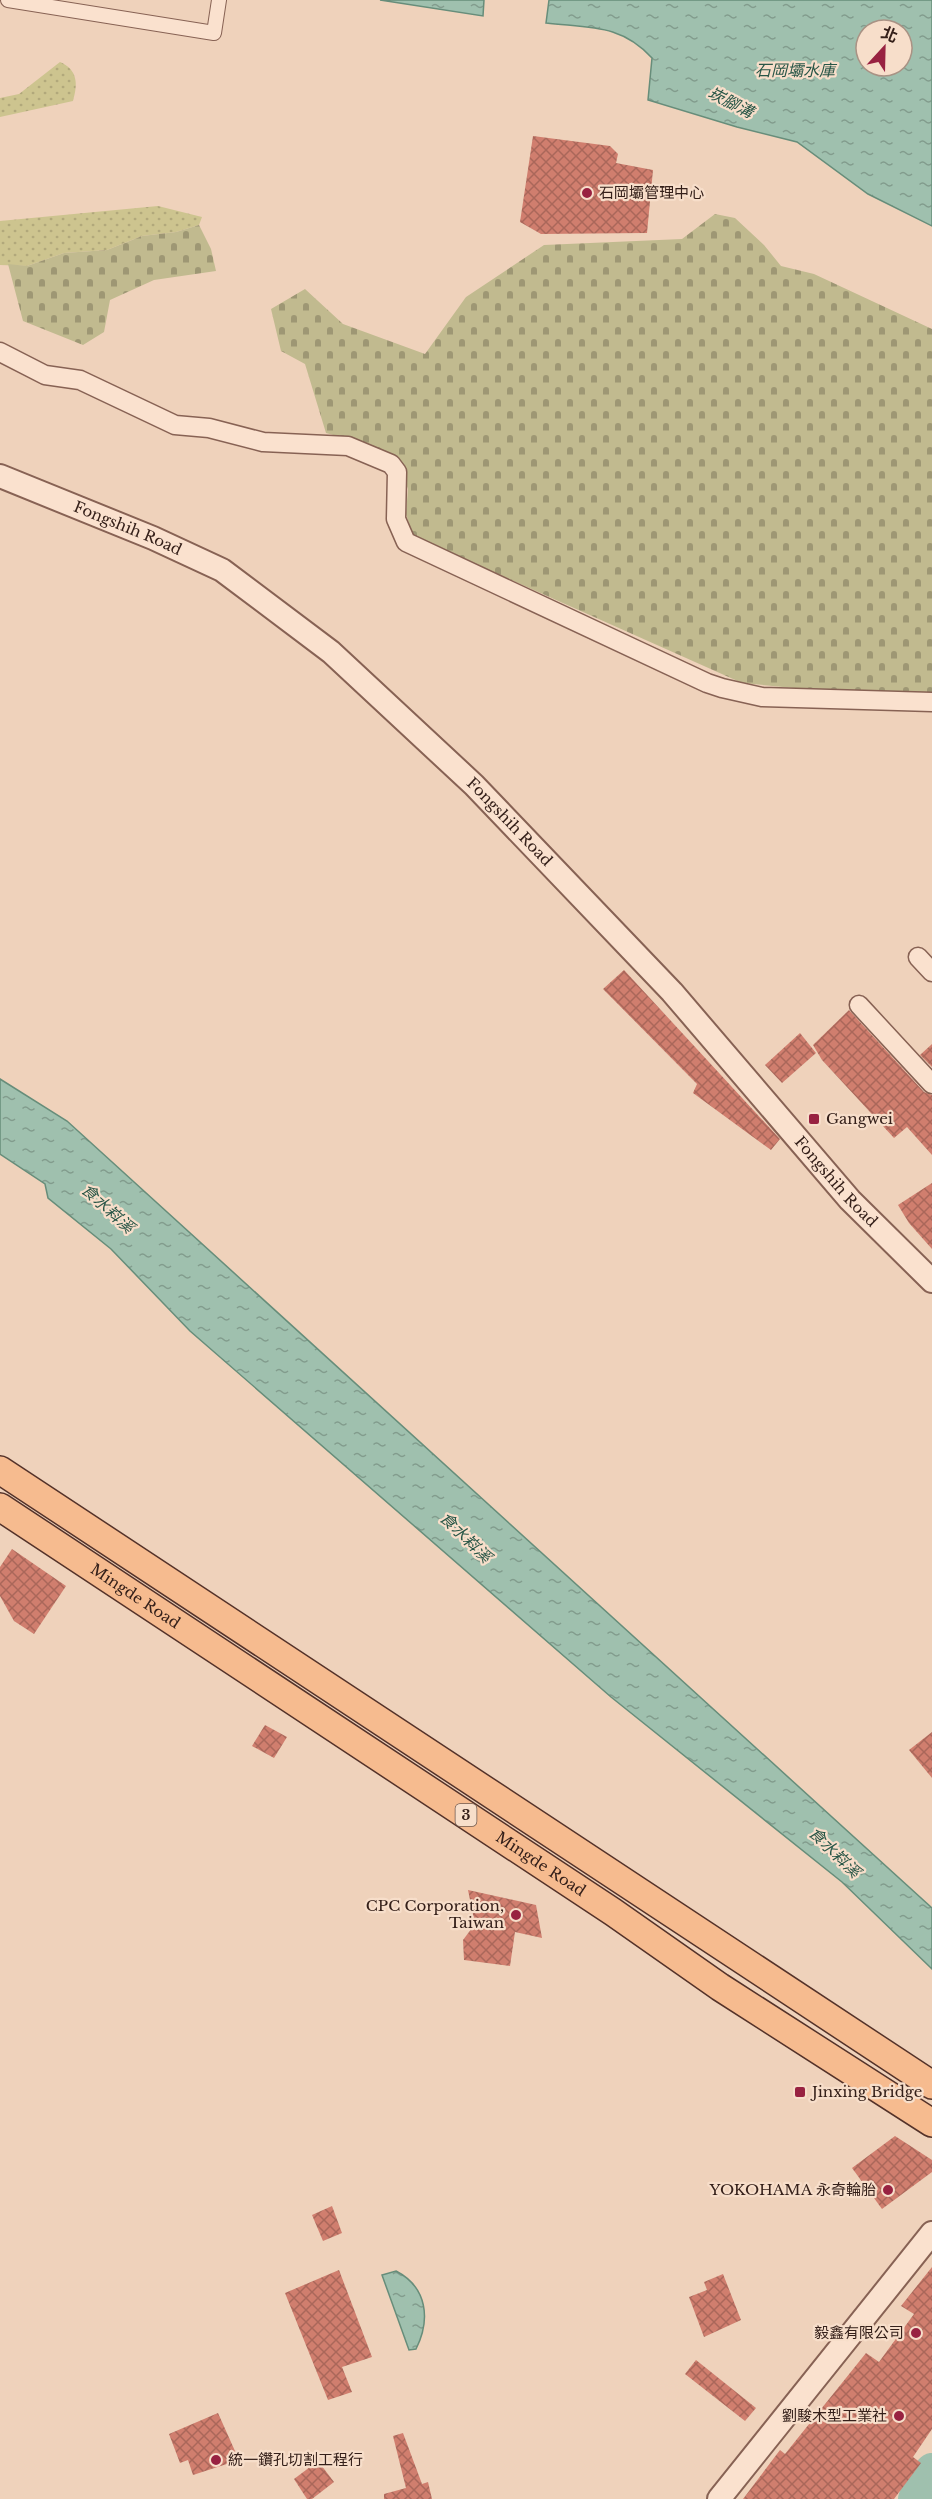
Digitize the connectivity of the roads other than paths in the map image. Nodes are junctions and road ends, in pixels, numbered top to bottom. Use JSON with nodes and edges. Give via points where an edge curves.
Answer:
{"nodes":[{"id":1,"x":8,"y":0,"type":"edge"},
{"id":2,"x":219,"y":0,"type":"edge"},
{"id":3,"x":0,"y":352,"type":"edge"},
{"id":4,"x":0,"y":476,"type":"edge"},
{"id":5,"x":932,"y":702,"type":"edge"},
{"id":6,"x":918,"y":957,"type":"dead end"},
{"id":7,"x":932,"y":972,"type":"edge"},
{"id":8,"x":859,"y":1005,"type":"dead end"},
{"id":9,"x":932,"y":1084,"type":"edge"},
{"id":10,"x":932,"y":1281,"type":"edge"},
{"id":11,"x":0,"y":1470,"type":"edge"},
{"id":12,"x":0,"y":1507,"type":"edge"},
{"id":13,"x":466,"y":1778,"type":"junction"},
{"id":14,"x":450,"y":1804,"type":"junction"},
{"id":15,"x":932,"y":2085,"type":"edge"},
{"id":16,"x":932,"y":2123,"type":"edge"},
{"id":17,"x":932,"y":2233,"type":"edge"},
{"id":18,"x":719,"y":2499,"type":"edge"}],
"edges":[{"from":1,"to":2,"type":"street","via":[[214,33]]},
{"from":3,"to":5,"type":"street","via":[[45,375],[80,380],[175,425],[209,428],[263,442],[348,446],[391,464],[397,472],[396,519],[406,542],[707,683],[762,697]]},
{"from":4,"to":10,"type":"street","name":"Fongshih Road","via":[[222,570],[331,652],[474,785],[672,992],[850,1200]]},
{"from":6,"to":7,"type":"street"},
{"from":8,"to":9,"type":"street"},
{"from":11,"to":13,"type":"main road","name":"Mingde Road","number":"3"},
{"from":12,"to":14,"type":"main road","name":"Mingde Road","number":"3"},
{"from":13,"to":14,"type":"main road"},
{"from":13,"to":15,"type":"main road","name":"Mingde Road","number":"3"},
{"from":14,"to":16,"type":"main road","name":"Mingde Road","number":"3","via":[[720,1987]]},
{"from":17,"to":18,"type":"street"}]}
